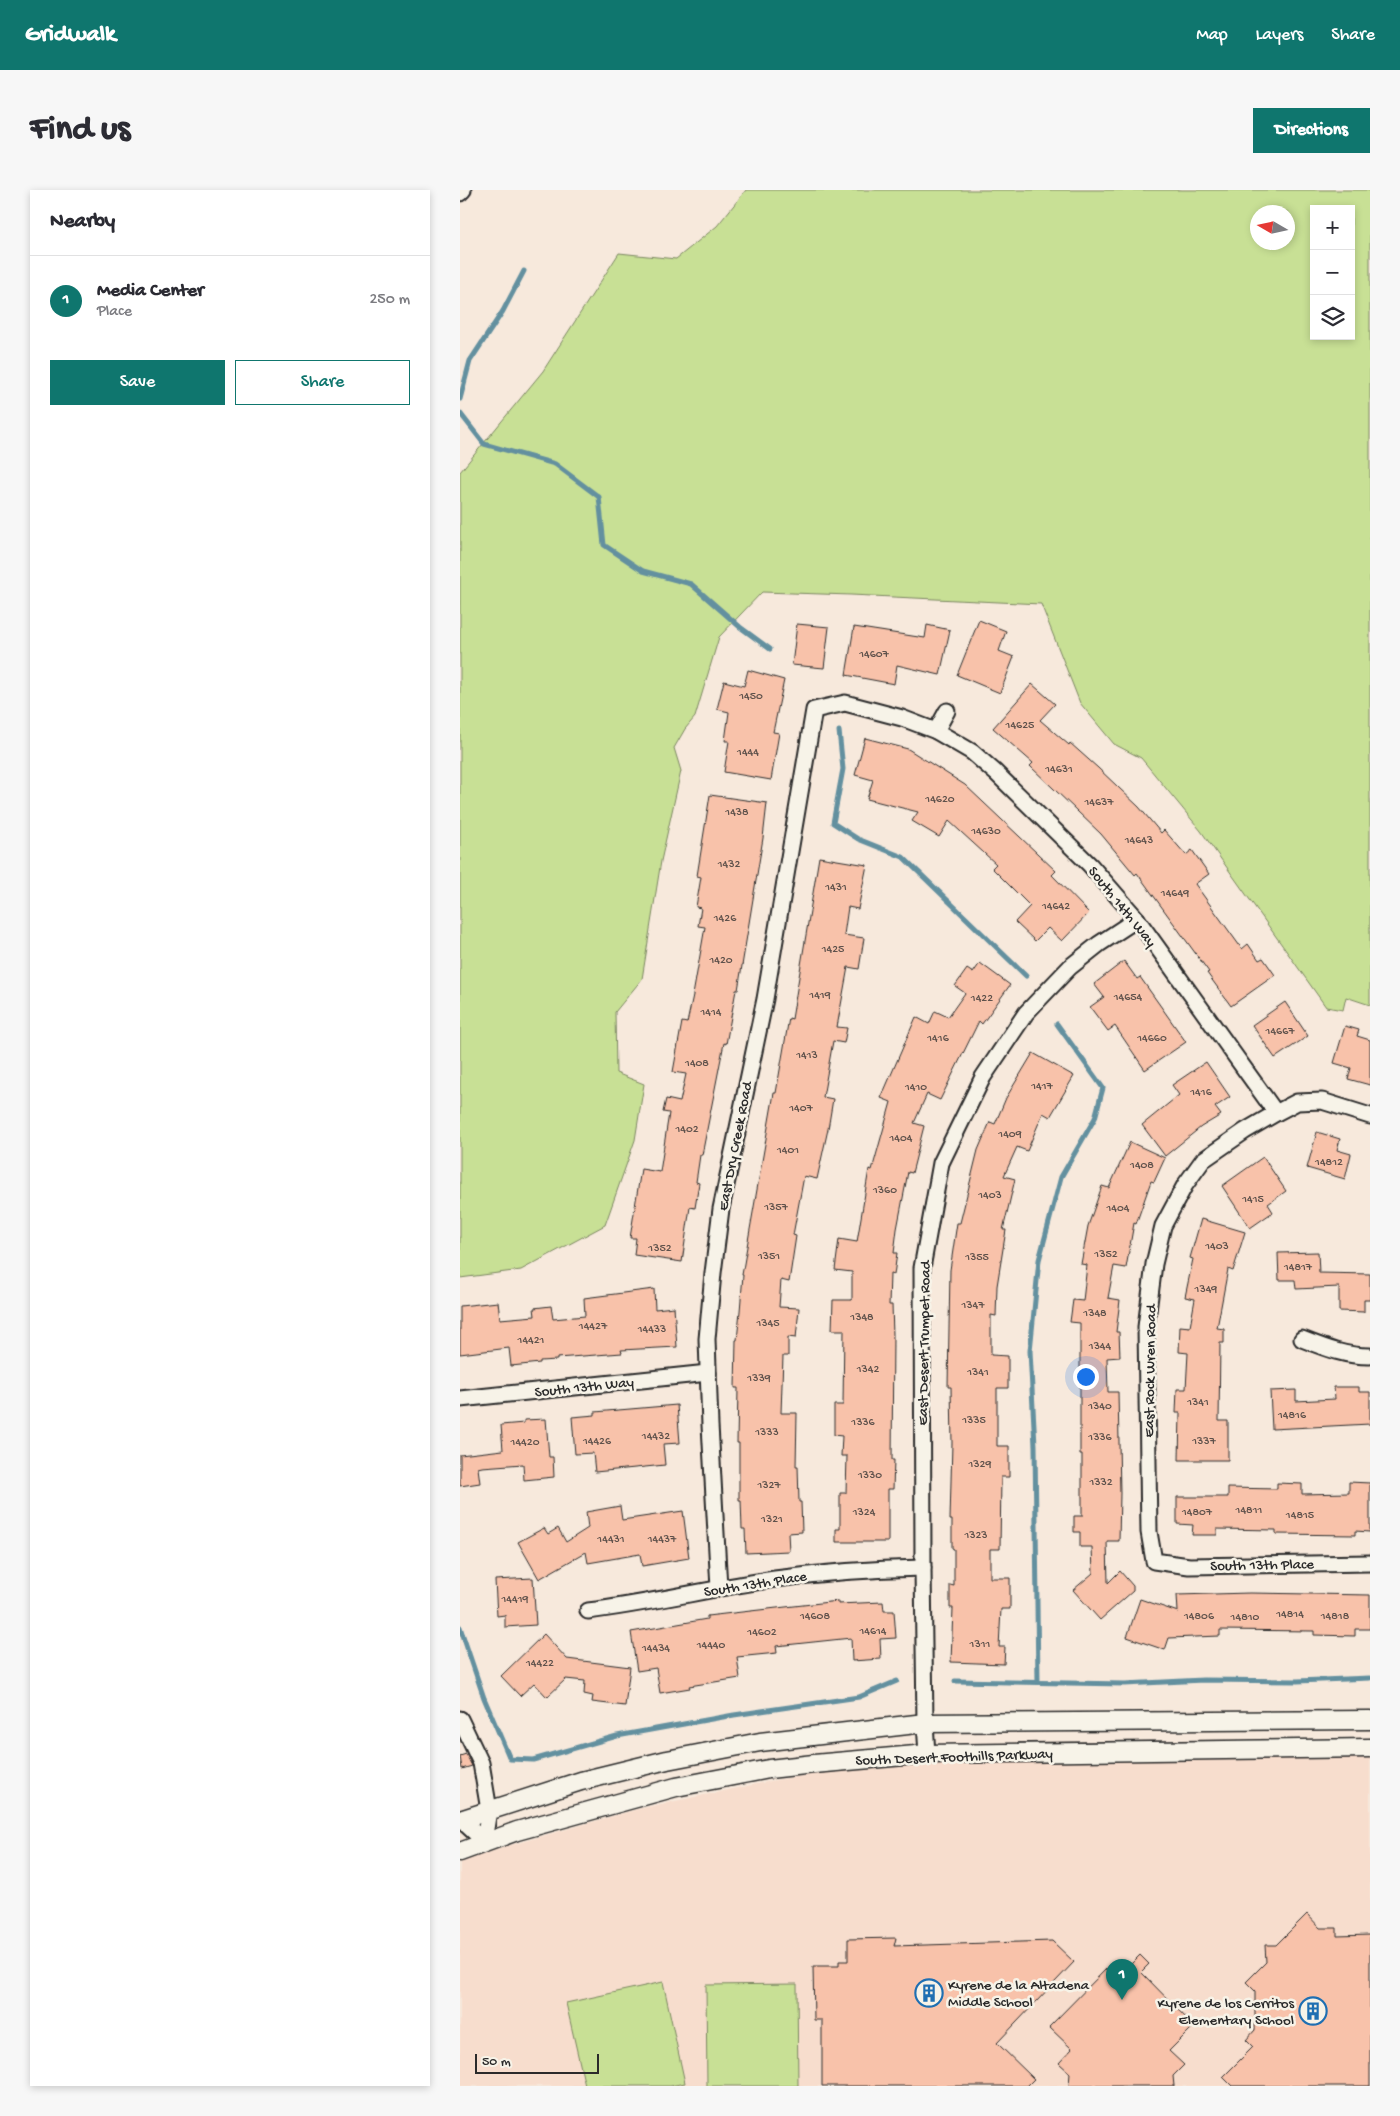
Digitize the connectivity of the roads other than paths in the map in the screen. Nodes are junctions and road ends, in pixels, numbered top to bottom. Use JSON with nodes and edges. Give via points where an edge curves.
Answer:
{"nodes":[{"id":1,"x":463,"y":190,"type":"edge"},
{"id":2,"x":460,"y":193,"type":"edge"},
{"id":3,"x":814,"y":710,"type":"joint"},
{"id":4,"x":947,"y":711,"type":"dead end"},
{"id":5,"x":936,"y":731,"type":"junction"},
{"id":6,"x":1137,"y":919,"type":"junction"},
{"id":7,"x":1276,"y":1113,"type":"junction"},
{"id":8,"x":1370,"y":1116,"type":"edge"},
{"id":9,"x":1302,"y":1339,"type":"dead end"},
{"id":10,"x":1370,"y":1356,"type":"edge"},
{"id":11,"x":708,"y":1373,"type":"junction"},
{"id":12,"x":460,"y":1399,"type":"edge"},
{"id":13,"x":1154,"y":1561,"type":"joint"},
{"id":14,"x":1370,"y":1562,"type":"edge"},
{"id":15,"x":923,"y":1568,"type":"junction"},
{"id":16,"x":719,"y":1588,"type":"junction"},
{"id":17,"x":588,"y":1611,"type":"dead end"},
{"id":18,"x":460,"y":1719,"type":"edge"},
{"id":19,"x":1300,"y":1720,"type":"junction"},
{"id":20,"x":1370,"y":1720,"type":"edge"},
{"id":21,"x":925,"y":1723,"type":"junction"},
{"id":22,"x":1370,"y":1748,"type":"edge"},
{"id":23,"x":1300,"y":1749,"type":"junction"},
{"id":24,"x":927,"y":1754,"type":"junction"},
{"id":25,"x":489,"y":1810,"type":"junction"},
{"id":26,"x":460,"y":1819,"type":"edge"},
{"id":27,"x":484,"y":1841,"type":"junction"},
{"id":28,"x":460,"y":1852,"type":"edge"}],
"edges":[{"from":1,"to":2,"type":"street"},
{"from":3,"to":5,"type":"street","name":"South 14th Way","via":[[845,703]]},
{"from":3,"to":11,"type":"street","name":"East Dry Creek Road","via":[[765,1000],[721,1209],[707,1339]]},
{"from":4,"to":5,"type":"street"},
{"from":5,"to":6,"type":"street","name":"South 14th Way","via":[[972,752],[996,773],[1090,865]]},
{"from":6,"to":7,"type":"street","name":"South 14th Way"},
{"from":6,"to":15,"type":"street","name":"East Desert Trumpet Road","via":[[1070,968],[1026,1013],[983,1077],[942,1163],[922,1268]]},
{"from":7,"to":8,"type":"street","name":"East Rock Wren Road","via":[[1297,1102],[1322,1101]]},
{"from":7,"to":13,"type":"street","name":"East Rock Wren Road","via":[[1203,1160],[1163,1226],[1154,1264],[1146,1327],[1149,1532]]},
{"from":9,"to":10,"type":"street","via":[[1333,1352]]},
{"from":11,"to":12,"type":"street","name":"South 13th Way"},
{"from":11,"to":16,"type":"street","name":"East Dry Creek Road"},
{"from":13,"to":14,"type":"street","name":"South 13th Place","via":[[1189,1566]]},
{"from":15,"to":16,"type":"street","name":"South 13th Place","via":[[857,1569]]},
{"from":15,"to":21,"type":"street","name":"East Desert Trumpet Road"},
{"from":16,"to":17,"type":"street","name":"South 13th Place"},
{"from":18,"to":25,"type":"street","via":[[481,1763]]},
{"from":19,"to":20,"type":"street","name":"South Desert Foothills Parkway"},
{"from":19,"to":21,"type":"street","name":"South Desert Foothills Parkway"},
{"from":19,"to":23,"type":"street"},
{"from":21,"to":24,"type":"street","name":"East Desert Trumpet Road"},
{"from":21,"to":25,"type":"street","name":"South Desert Foothills Parkway","via":[[760,1742],[677,1758],[581,1780]]},
{"from":22,"to":23,"type":"street","name":"South Desert Foothills Parkway"},
{"from":23,"to":24,"type":"street","name":"South Desert Foothills Parkway"},
{"from":24,"to":27,"type":"street","name":"South Desert Foothills Parkway","via":[[769,1769],[676,1787]]},
{"from":25,"to":26,"type":"street","name":"South Desert Foothills Parkway"},
{"from":25,"to":27,"type":"street"},
{"from":26,"to":27,"type":"street"},
{"from":27,"to":28,"type":"street","name":"South Desert Foothills Parkway"}]}
